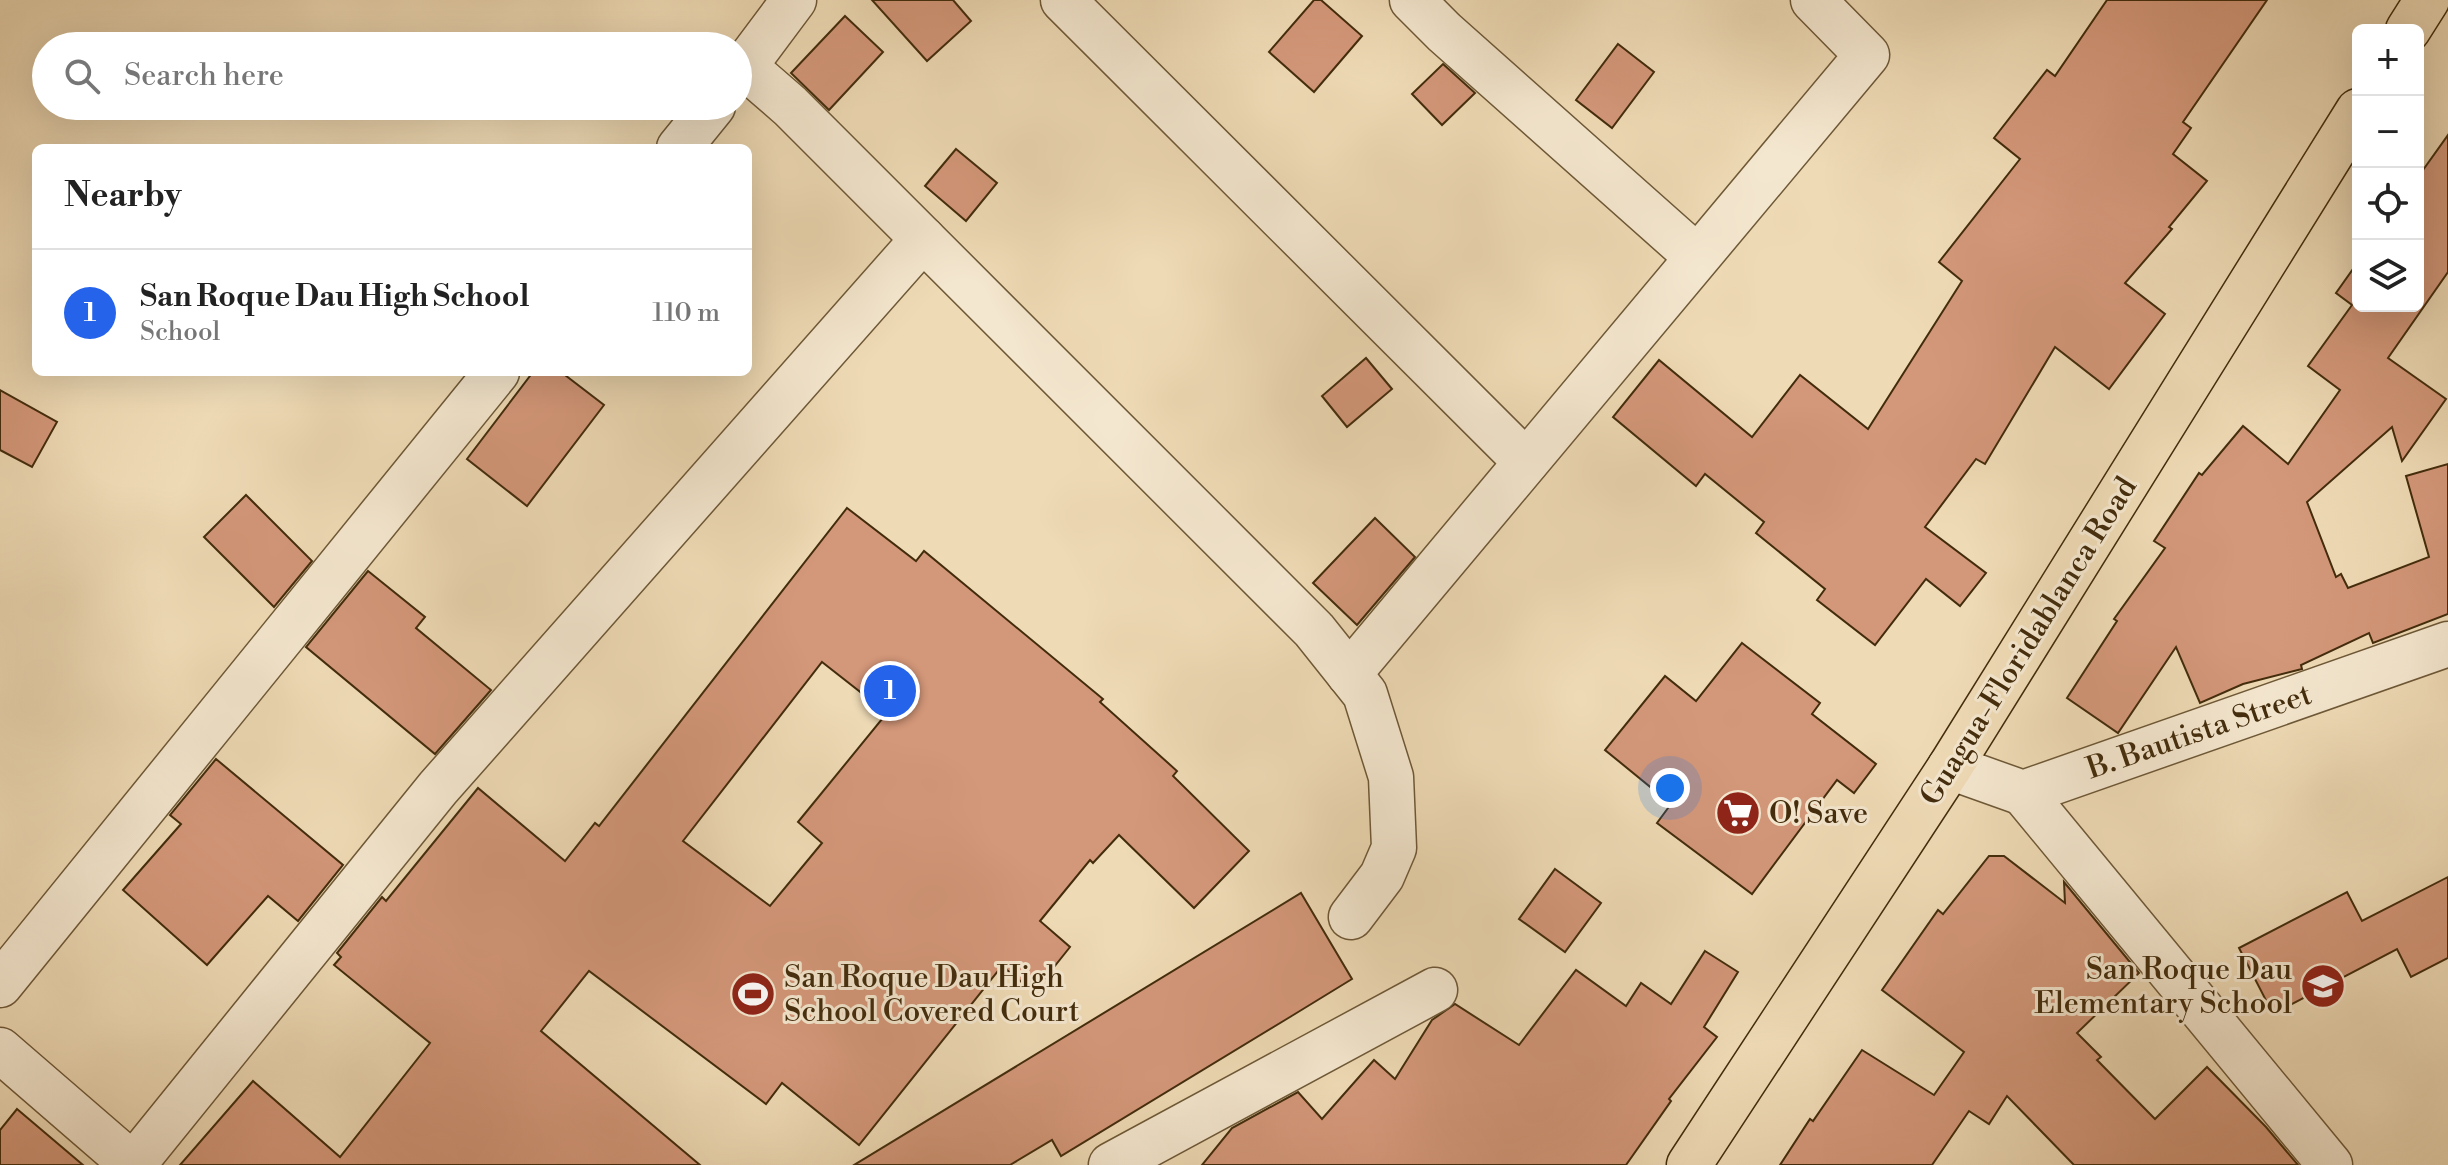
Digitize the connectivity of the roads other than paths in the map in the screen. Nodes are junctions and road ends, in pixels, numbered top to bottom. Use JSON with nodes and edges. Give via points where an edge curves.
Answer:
{"nodes":[{"id":1,"x":794,"y":0,"type":"edge"},
{"id":2,"x":1063,"y":0,"type":"edge"},
{"id":3,"x":1412,"y":0,"type":"edge"},
{"id":4,"x":1813,"y":0,"type":"edge"},
{"id":5,"x":2427,"y":0,"type":"edge"},
{"id":6,"x":2412,"y":24,"type":"edge"},
{"id":7,"x":752,"y":56,"type":"edge"},
{"id":8,"x":752,"y":79,"type":"edge"},
{"id":9,"x":702,"y":120,"type":"edge"},
{"id":10,"x":2352,"y":121,"type":"edge"},
{"id":11,"x":682,"y":144,"type":"edge"},
{"id":12,"x":923,"y":239,"type":"junction"},
{"id":13,"x":1697,"y":257,"type":"junction"},
{"id":14,"x":494,"y":376,"type":"edge"},
{"id":15,"x":1526,"y":462,"type":"junction"},
{"id":16,"x":2448,"y":644,"type":"edge"},
{"id":17,"x":1349,"y":674,"type":"junction"},
{"id":18,"x":1950,"y":767,"type":"junction"},
{"id":19,"x":2023,"y":793,"type":"junction"},
{"id":20,"x":1351,"y":917,"type":"dead end"},
{"id":21,"x":0,"y":985,"type":"edge"},
{"id":22,"x":1435,"y":990,"type":"dead end"},
{"id":23,"x":0,"y":1050,"type":"edge"},
{"id":24,"x":133,"y":1165,"type":"edge"},
{"id":25,"x":1111,"y":1165,"type":"edge"},
{"id":26,"x":1689,"y":1165,"type":"edge"},
{"id":27,"x":2330,"y":1165,"type":"edge"}],
"edges":[{"from":1,"to":7,"type":"street"},
{"from":2,"to":15,"type":"street"},
{"from":3,"to":13,"type":"street"},
{"from":4,"to":13,"type":"street","via":[[1867,55]]},
{"from":5,"to":6,"type":"main road"},
{"from":8,"to":12,"type":"street","via":[[790,106]]},
{"from":9,"to":11,"type":"street"},
{"from":10,"to":18,"type":"main road","name":"Guagua-Floridablanca Road"},
{"from":12,"to":17,"type":"street","via":[[1314,630]]},
{"from":12,"to":24,"type":"street","via":[[438,788]]},
{"from":13,"to":15,"type":"street"},
{"from":14,"to":21,"type":"street"},
{"from":15,"to":17,"type":"street"},
{"from":16,"to":19,"type":"street","name":"B. Bautista Street"},
{"from":17,"to":20,"type":"street","via":[[1365,694],[1391,777],[1394,848],[1382,876]]},
{"from":18,"to":19,"type":"street"},
{"from":18,"to":26,"type":"main road","name":"Guagua-Floridablanca Road"},
{"from":19,"to":27,"type":"street"},
{"from":22,"to":25,"type":"street"},
{"from":23,"to":24,"type":"street"}]}
